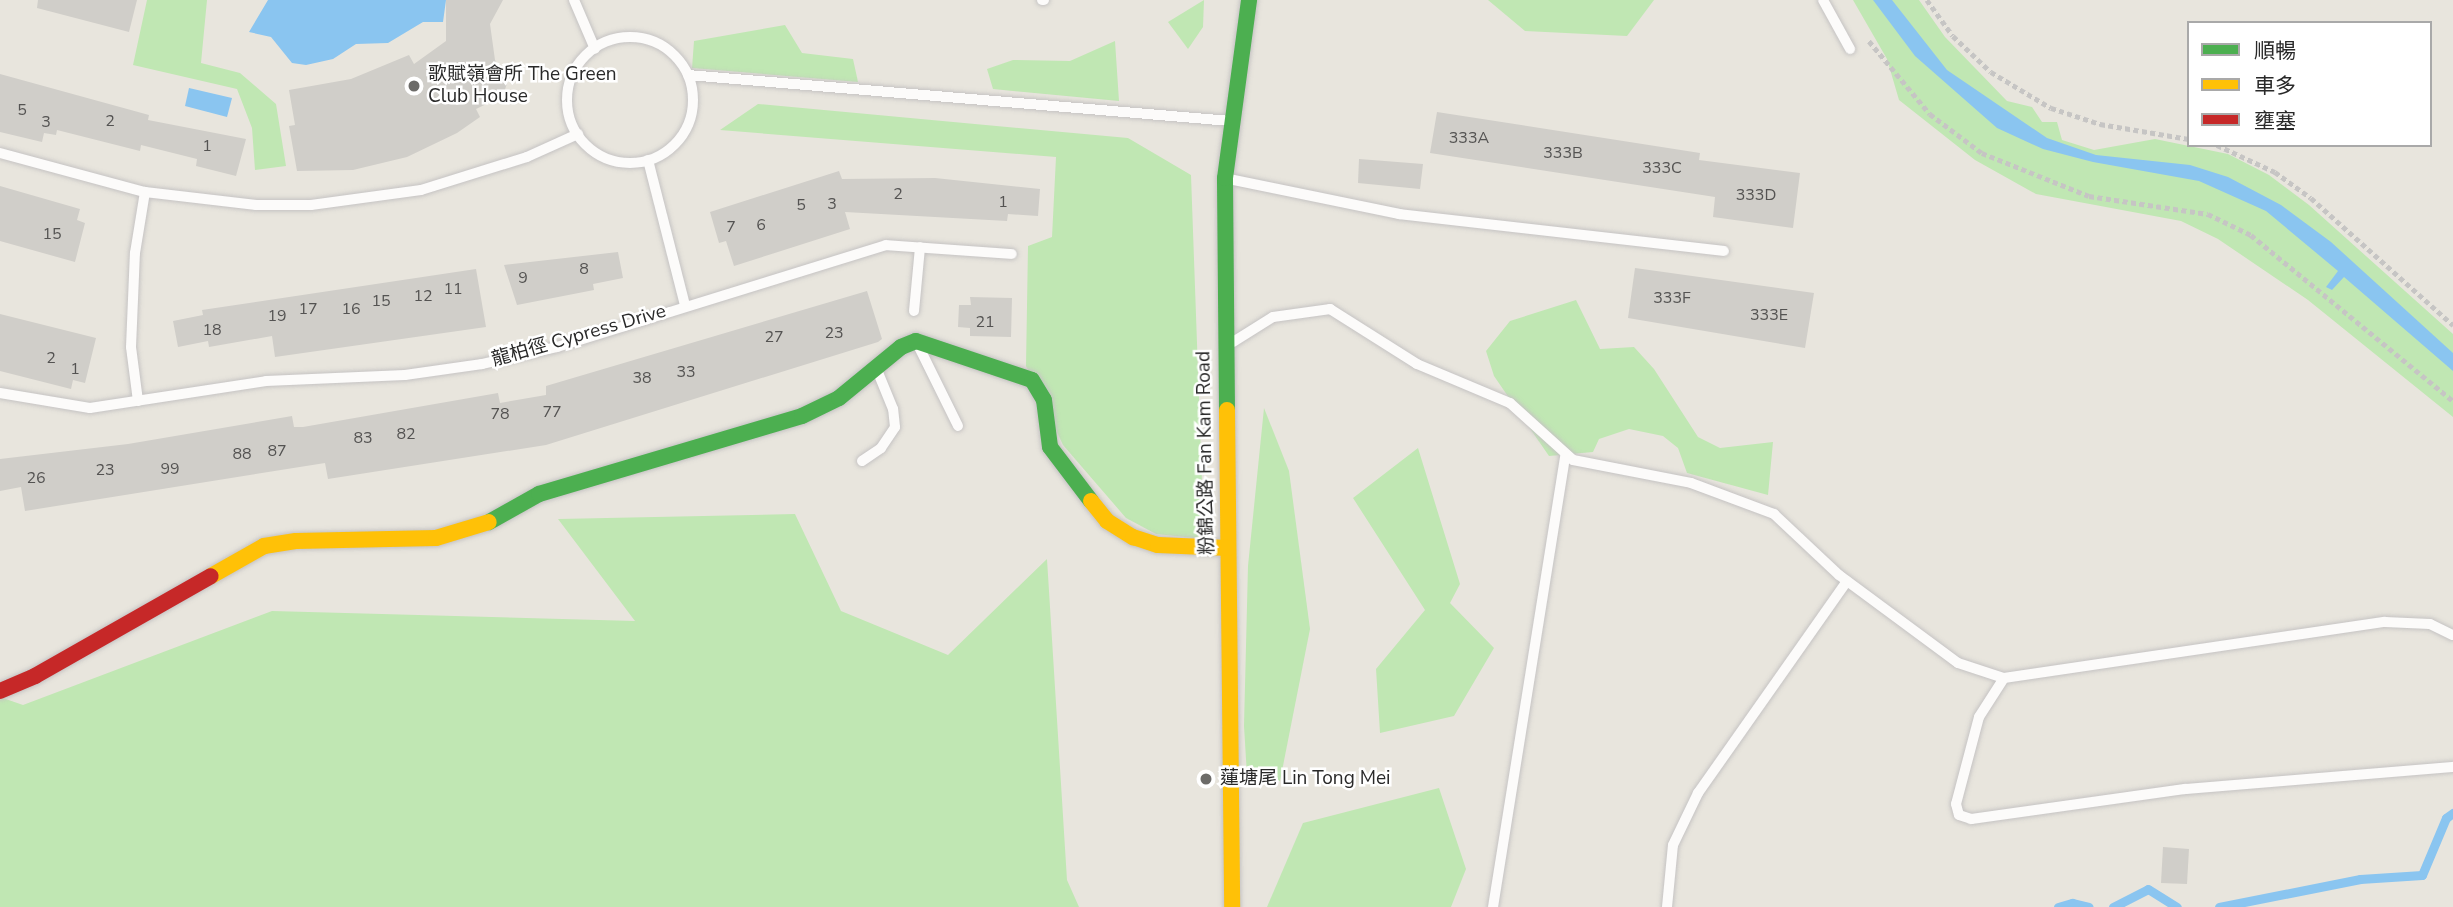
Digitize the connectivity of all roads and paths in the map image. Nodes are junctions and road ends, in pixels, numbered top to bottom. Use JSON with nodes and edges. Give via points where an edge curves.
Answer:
{"nodes":[{"id":1,"x":574,"y":0,"type":"edge"},
{"id":2,"x":1249,"y":0,"type":"edge"},
{"id":3,"x":1823,"y":0,"type":"edge"},
{"id":4,"x":1927,"y":0,"type":"edge"},
{"id":5,"x":1866,"y":36,"type":"dead end"},
{"id":6,"x":595,"y":49,"type":"junction"},
{"id":7,"x":1850,"y":49,"type":"dead end"},
{"id":8,"x":688,"y":75,"type":"junction"},
{"id":9,"x":1230,"y":121,"type":"junction"},
{"id":10,"x":578,"y":134,"type":"junction"},
{"id":11,"x":2187,"y":139,"type":"edge"},
{"id":12,"x":2221,"y":147,"type":"edge"},
{"id":13,"x":0,"y":153,"type":"edge"},
{"id":14,"x":648,"y":160,"type":"junction"},
{"id":15,"x":1225,"y":178,"type":"junction"},
{"id":16,"x":145,"y":192,"type":"junction"},
{"id":17,"x":920,"y":247,"type":"junction"},
{"id":18,"x":1724,"y":251,"type":"dead end"},
{"id":19,"x":1012,"y":254,"type":"dead end"},
{"id":20,"x":685,"y":305,"type":"junction"},
{"id":21,"x":914,"y":311,"type":"dead end"},
{"id":22,"x":2453,"y":325,"type":"edge"},
{"id":23,"x":916,"y":341,"type":"junction"},
{"id":24,"x":1226,"y":348,"type":"junction"},
{"id":25,"x":876,"y":367,"type":"junction"},
{"id":26,"x":0,"y":393,"type":"edge"},
{"id":27,"x":138,"y":401,"type":"junction"},
{"id":28,"x":2453,"y":401,"type":"edge"},
{"id":29,"x":958,"y":426,"type":"dead end"},
{"id":30,"x":1564,"y":455,"type":"junction"},
{"id":31,"x":862,"y":461,"type":"dead end"},
{"id":32,"x":1227,"y":548,"type":"junction"},
{"id":33,"x":1847,"y":580,"type":"junction"},
{"id":34,"x":2453,"y":635,"type":"edge"},
{"id":35,"x":2004,"y":678,"type":"junction"},
{"id":36,"x":0,"y":691,"type":"edge"},
{"id":37,"x":2453,"y":767,"type":"edge"},
{"id":38,"x":1232,"y":907,"type":"edge"},
{"id":39,"x":1493,"y":907,"type":"edge"},
{"id":40,"x":1667,"y":907,"type":"edge"}],
"edges":[{"from":1,"to":6,"type":"lane"},
{"from":2,"to":9,"type":"street","name":"粉錦公路 Fan Kam Road"},
{"from":3,"to":7,"type":"lane"},
{"from":4,"to":11,"type":"path","via":[[1953,36],[1992,72],[2051,108],[2100,124]]},
{"from":5,"to":28,"type":"path","via":[[1880,59],[1930,114],[1982,153],[2089,195],[2208,214],[2251,235]]},
{"from":6,"to":8,"type":"lane","via":[[624,38],[644,38],[662,46]]},
{"from":6,"to":10,"type":"lane","via":[[575,68],[568,87],[567,108]]},
{"from":8,"to":9,"type":"lane"},
{"from":8,"to":14,"type":"lane","via":[[691,115],[683,135],[668,151]]},
{"from":9,"to":15,"type":"street","name":"粉錦公路 Fan Kam Road"},
{"from":10,"to":14,"type":"lane","via":[[605,158],[626,163]]},
{"from":10,"to":16,"type":"lane","via":[[527,157],[421,190],[367,200],[256,205]]},
{"from":12,"to":22,"type":"path","via":[[2275,172],[2311,198]]},
{"from":13,"to":16,"type":"lane"},
{"from":14,"to":20,"type":"lane"},
{"from":15,"to":18,"type":"lane","via":[[1399,214]]},
{"from":15,"to":24,"type":"street","name":"粉錦公路 Fan Kam Road"},
{"from":16,"to":27,"type":"lane","via":[[135,253],[131,347]]},
{"from":17,"to":19,"type":"lane","name":"龍柏徑 Cypress Drive"},
{"from":17,"to":20,"type":"lane","name":"龍柏徑 Cypress Drive","via":[[886,245],[858,251]]},
{"from":17,"to":21,"type":"lane"},
{"from":20,"to":27,"type":"lane","name":"龍柏徑 Cypress Drive","via":[[557,347],[482,364],[405,375],[266,381]]},
{"from":23,"to":25,"type":"street"},
{"from":23,"to":29,"type":"lane"},
{"from":23,"to":32,"type":"street","via":[[1032,380],[1044,400],[1051,447],[1107,521],[1158,545]]},
{"from":24,"to":30,"type":"lane","via":[[1273,317],[1330,309],[1417,364],[1510,403]]},
{"from":24,"to":32,"type":"street","name":"粉錦公路 Fan Kam Road"},
{"from":25,"to":31,"type":"lane","via":[[893,409],[895,427],[881,448]]},
{"from":25,"to":36,"type":"street","via":[[839,398],[802,416],[539,494],[474,530],[436,538],[296,541],[264,547],[36,676]]},
{"from":26,"to":27,"type":"lane","name":"龍柏徑 Cypress Drive","via":[[90,408]]},
{"from":30,"to":33,"type":"lane","via":[[1692,483],[1774,514]]},
{"from":30,"to":39,"type":"lane"},
{"from":32,"to":38,"type":"street","name":"粉錦公路 Fan Kam Road"},
{"from":33,"to":35,"type":"lane","via":[[1958,663]]},
{"from":33,"to":40,"type":"lane","via":[[1698,793],[1673,845]]},
{"from":34,"to":35,"type":"lane","via":[[2430,624],[2385,622]]},
{"from":35,"to":37,"type":"lane","via":[[1979,717],[1955,804],[1959,815],[1971,819],[2185,789]]}]}
